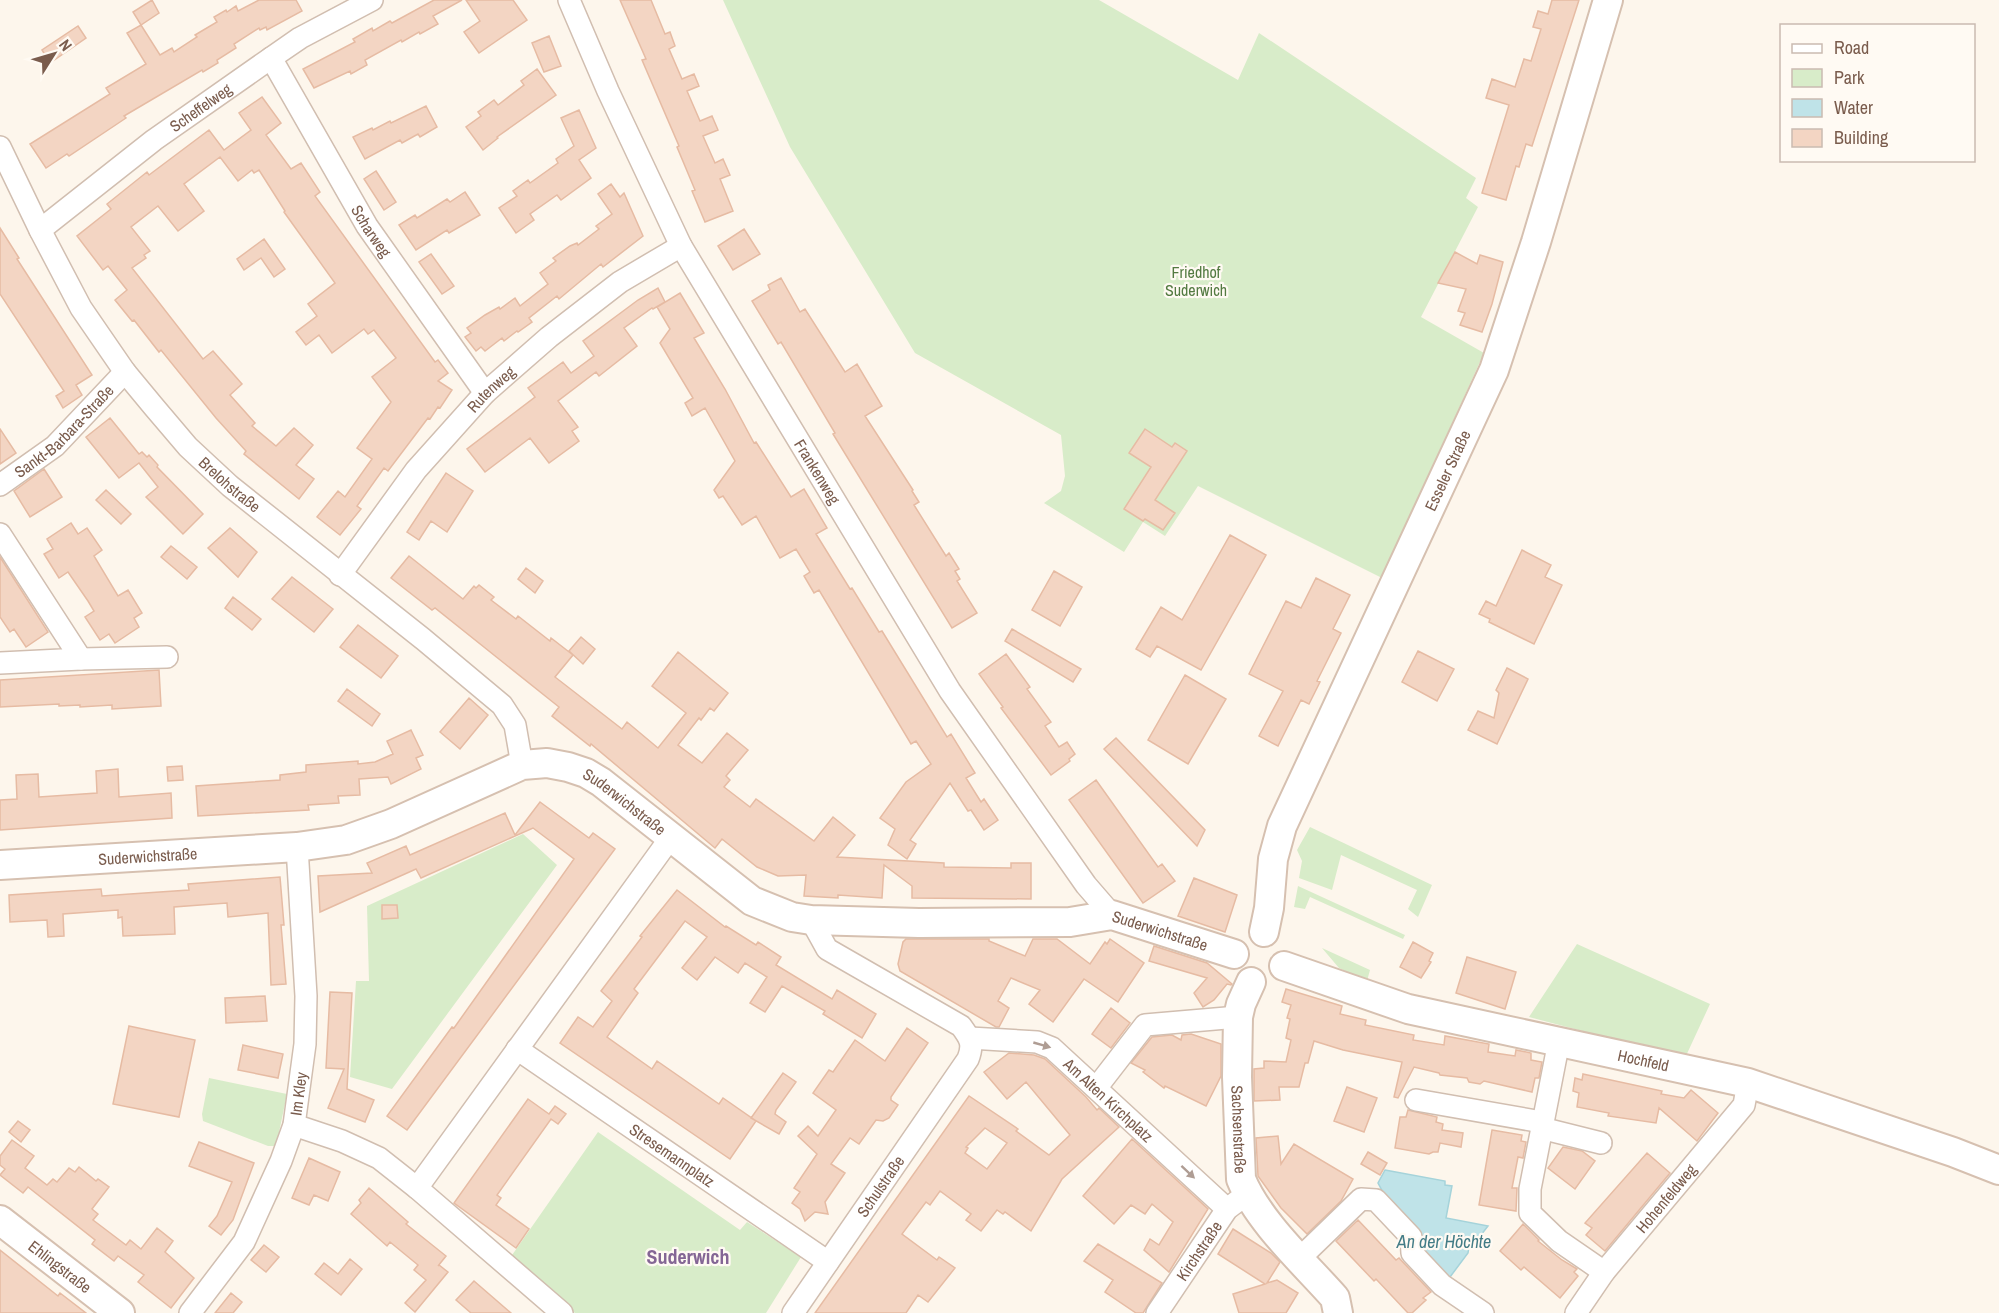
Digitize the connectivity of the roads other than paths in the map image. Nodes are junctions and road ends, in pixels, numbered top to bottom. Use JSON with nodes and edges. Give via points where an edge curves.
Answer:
{"nodes":[{"id":1,"x":372,"y":0,"type":"edge"},
{"id":2,"x":569,"y":0,"type":"edge"},
{"id":3,"x":1608,"y":0,"type":"edge"},
{"id":4,"x":271,"y":58,"type":"junction"},
{"id":5,"x":0,"y":147,"type":"edge"},
{"id":6,"x":39,"y":231,"type":"junction"},
{"id":7,"x":681,"y":246,"type":"junction"},
{"id":8,"x":125,"y":372,"type":"junction"},
{"id":9,"x":485,"y":393,"type":"junction"},
{"id":10,"x":0,"y":485,"type":"edge"},
{"id":11,"x":0,"y":534,"type":"edge"},
{"id":12,"x":340,"y":575,"type":"junction"},
{"id":13,"x":167,"y":657,"type":"dead end"},
{"id":14,"x":81,"y":659,"type":"junction"},
{"id":15,"x":0,"y":663,"type":"edge"},
{"id":16,"x":522,"y":765,"type":"junction"},
{"id":17,"x":671,"y":837,"type":"junction"},
{"id":18,"x":297,"y":847,"type":"junction"},
{"id":19,"x":0,"y":865,"type":"edge"},
{"id":20,"x":1112,"y":915,"type":"junction"},
{"id":21,"x":811,"y":920,"type":"junction"},
{"id":22,"x":1264,"y":932,"type":"junction"},
{"id":23,"x":1234,"y":954,"type":"junction"},
{"id":24,"x":1284,"y":966,"type":"junction"},
{"id":25,"x":1251,"y":982,"type":"junction"},
{"id":26,"x":1238,"y":1017,"type":"junction"},
{"id":27,"x":970,"y":1038,"type":"junction"},
{"id":28,"x":1559,"y":1041,"type":"junction"},
{"id":29,"x":517,"y":1049,"type":"junction"},
{"id":30,"x":1748,"y":1083,"type":"junction"},
{"id":31,"x":1097,"y":1087,"type":"junction"},
{"id":32,"x":1416,"y":1100,"type":"dead end"},
{"id":33,"x":294,"y":1125,"type":"junction"},
{"id":34,"x":1541,"y":1125,"type":"junction"},
{"id":35,"x":1600,"y":1143,"type":"dead end"},
{"id":36,"x":1999,"y":1170,"type":"edge"},
{"id":37,"x":417,"y":1188,"type":"junction"},
{"id":38,"x":1237,"y":1201,"type":"junction"},
{"id":39,"x":0,"y":1220,"type":"edge"},
{"id":40,"x":1300,"y":1258,"type":"junction"},
{"id":41,"x":828,"y":1262,"type":"junction"},
{"id":42,"x":1604,"y":1272,"type":"junction"},
{"id":43,"x":120,"y":1313,"type":"edge"},
{"id":44,"x":190,"y":1313,"type":"edge"},
{"id":45,"x":562,"y":1313,"type":"edge"},
{"id":46,"x":793,"y":1313,"type":"edge"},
{"id":47,"x":1157,"y":1313,"type":"edge"},
{"id":48,"x":1338,"y":1313,"type":"edge"},
{"id":49,"x":1482,"y":1313,"type":"edge"},
{"id":50,"x":1576,"y":1313,"type":"edge"}],
"edges":[{"from":1,"to":4,"type":"street","name":"Scheffelweg"},
{"from":2,"to":7,"type":"street","name":"Frankenweg"},
{"from":3,"to":22,"type":"main road","name":"Esseler Straße","via":[[1494,370],[1282,826]]},
{"from":4,"to":6,"type":"street","name":"Scheffelweg","via":[[154,140]]},
{"from":4,"to":9,"type":"street","name":"Scharweg","via":[[367,226]]},
{"from":5,"to":6,"type":"street","name":"Brelohstraße"},
{"from":6,"to":8,"type":"street","name":"Brelohstraße","via":[[81,308]]},
{"from":7,"to":9,"type":"street","name":"Rutenweg","via":[[620,282]]},
{"from":7,"to":20,"type":"street","name":"Frankenweg","via":[[950,691],[1086,885]]},
{"from":8,"to":10,"type":"street","name":"Sankt-Barbara-Straße","via":[[55,446]]},
{"from":8,"to":12,"type":"street","name":"Brelohstraße","via":[[188,447]]},
{"from":9,"to":12,"type":"street","name":"Rutenweg","via":[[416,470]]},
{"from":11,"to":14,"type":"street"},
{"from":12,"to":16,"type":"street","name":"Brelohstraße","via":[[502,705],[515,725]]},
{"from":13,"to":14,"type":"street"},
{"from":14,"to":15,"type":"street"},
{"from":16,"to":17,"type":"main road","name":"Suderwichstraße","via":[[547,763],[586,773]]},
{"from":16,"to":18,"type":"main road","name":"Suderwichstraße","via":[[391,824],[346,840]]},
{"from":17,"to":21,"type":"main road","name":"Suderwichstraße","via":[[752,901]]},
{"from":17,"to":29,"type":"street"},
{"from":18,"to":19,"type":"main road","name":"Suderwichstraße"},
{"from":18,"to":33,"type":"street","name":"Im Kley","via":[[306,996],[305,1044]]},
{"from":20,"to":21,"type":"main road","name":"Suderwichstraße","via":[[1070,921],[919,924]]},
{"from":20,"to":23,"type":"main road","name":"Suderwichstraße"},
{"from":21,"to":27,"type":"street","via":[[827,949],[961,1026]]},
{"from":22,"to":23,"type":"main road","via":[[1245,937]]},
{"from":22,"to":24,"type":"main road","via":[[1282,944]]},
{"from":23,"to":25,"type":"main road","via":[[1240,974]]},
{"from":24,"to":25,"type":"main road","via":[[1271,981]]},
{"from":24,"to":28,"type":"main road","name":"Hochfeld","via":[[1408,1010]]},
{"from":25,"to":26,"type":"main road","name":"Sachsenstraße"},
{"from":26,"to":31,"type":"street","via":[[1145,1025]]},
{"from":26,"to":38,"type":"main road","name":"Sachsenstraße","via":[[1241,1179]]},
{"from":27,"to":31,"type":"street","name":"Am Alten Kirchplatz","one_way":true,"via":[[1036,1042],[1052,1048]]},
{"from":27,"to":41,"type":"street","name":"Schulstraße","via":[[968,1059]]},
{"from":28,"to":30,"type":"main road","name":"Hochfeld"},
{"from":28,"to":34,"type":"street"},
{"from":29,"to":37,"type":"street"},
{"from":29,"to":41,"type":"street","name":"Stresemannplatz"},
{"from":30,"to":36,"type":"main road","name":"Hochfeld"},
{"from":30,"to":42,"type":"street","name":"Hohenfeldweg","via":[[1744,1105]]},
{"from":31,"to":38,"type":"street","name":"Am Alten Kirchplatz","one_way":true},
{"from":32,"to":34,"type":"street"},
{"from":33,"to":37,"type":"street","via":[[379,1158]]},
{"from":33,"to":44,"type":"street","name":"Im Kley","via":[[244,1242]]},
{"from":34,"to":35,"type":"street"},
{"from":34,"to":42,"type":"street","via":[[1530,1213],[1559,1241]]},
{"from":37,"to":45,"type":"street"},
{"from":38,"to":40,"type":"main road","name":"Sachsenstraße","via":[[1261,1214]]},
{"from":38,"to":47,"type":"street","name":"Kirchstraße"},
{"from":39,"to":43,"type":"main road","name":"Ehlingstraße"},
{"from":40,"to":48,"type":"main road","name":"Sachsenstraße","via":[[1335,1298]]},
{"from":40,"to":49,"type":"street","via":[[1361,1199],[1376,1200],[1411,1237],[1412,1253],[1442,1285]]},
{"from":41,"to":46,"type":"street","name":"Schulstraße"},
{"from":42,"to":50,"type":"street","name":"Hohenfeldweg"}]}
